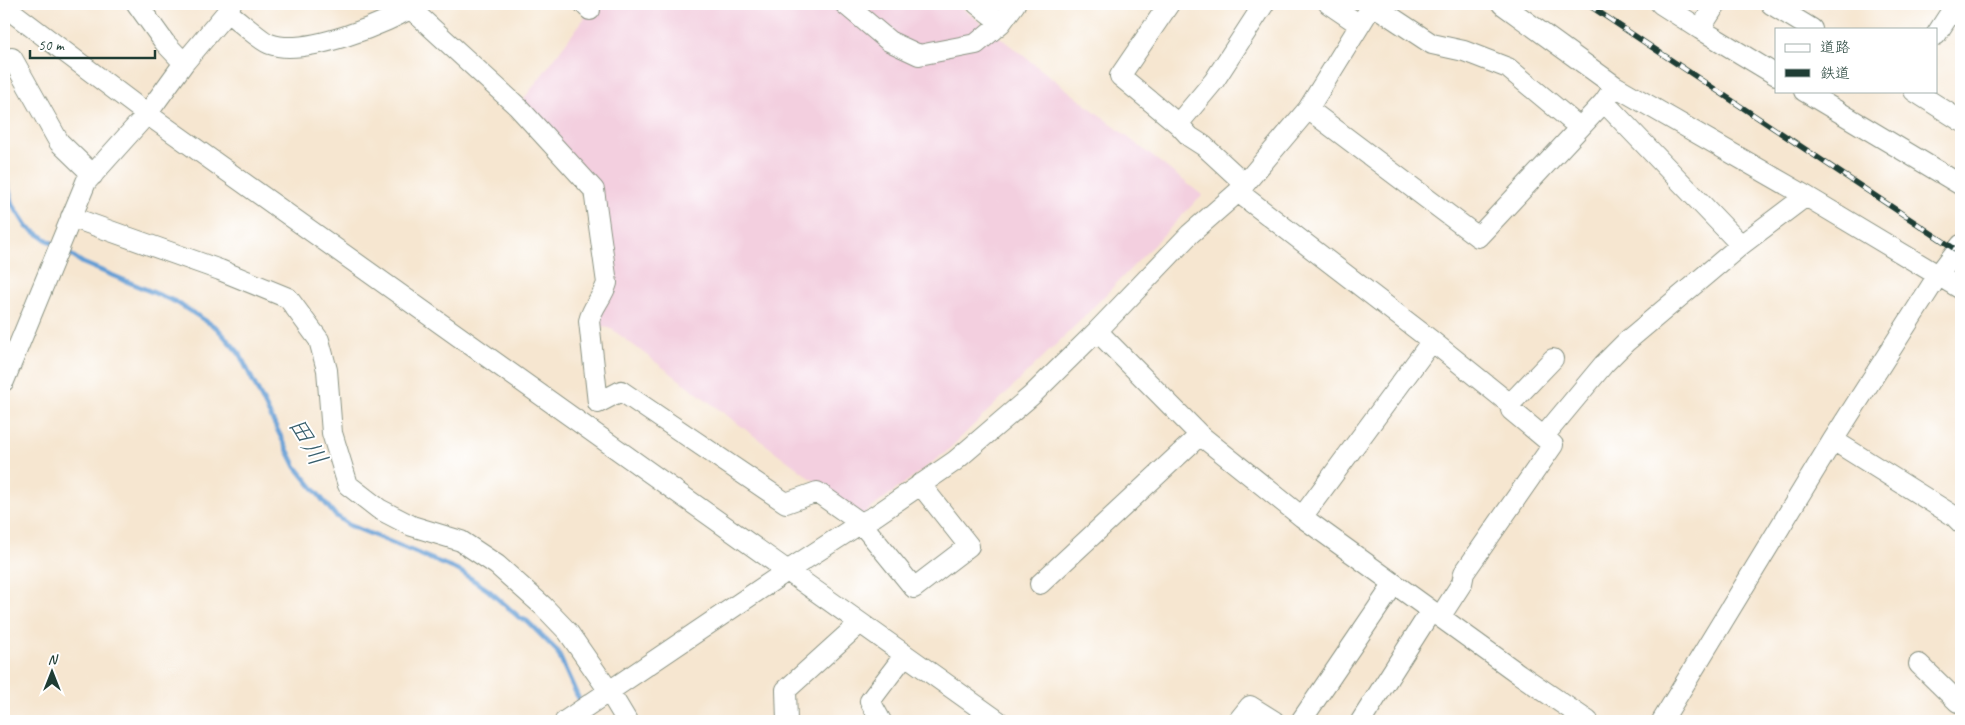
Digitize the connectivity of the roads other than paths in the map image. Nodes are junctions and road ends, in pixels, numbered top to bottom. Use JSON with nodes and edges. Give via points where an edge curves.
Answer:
{"nodes":[{"id":1,"x":136,"y":4,"type":"edge"},
{"id":2,"x":845,"y":4,"type":"edge"},
{"id":3,"x":977,"y":4,"type":"edge"},
{"id":4,"x":1015,"y":4,"type":"edge"},
{"id":5,"x":1169,"y":4,"type":"edge"},
{"id":6,"x":1264,"y":4,"type":"edge"},
{"id":7,"x":1329,"y":4,"type":"edge"},
{"id":8,"x":1373,"y":4,"type":"edge"},
{"id":9,"x":1502,"y":4,"type":"edge"},
{"id":10,"x":1661,"y":4,"type":"edge"},
{"id":11,"x":1716,"y":4,"type":"edge"},
{"id":12,"x":1771,"y":4,"type":"edge"},
{"id":13,"x":1956,"y":4,"type":"edge"},
{"id":14,"x":4,"y":6,"type":"edge"},
{"id":15,"x":414,"y":6,"type":"edge"},
{"id":16,"x":229,"y":8,"type":"edge"},
{"id":17,"x":1001,"y":23,"type":"junction"},
{"id":18,"x":1360,"y":24,"type":"junction"},
{"id":19,"x":1810,"y":28,"type":"edge"},
{"id":20,"x":1700,"y":30,"type":"junction"},
{"id":21,"x":1938,"y":32,"type":"edge"},
{"id":22,"x":12,"y":58,"type":"dead end"},
{"id":23,"x":184,"y":63,"type":"junction"},
{"id":24,"x":1775,"y":74,"type":"edge"},
{"id":25,"x":1806,"y":92,"type":"edge"},
{"id":26,"x":1916,"y":92,"type":"edge"},
{"id":27,"x":1610,"y":94,"type":"junction"},
{"id":28,"x":1308,"y":108,"type":"junction"},
{"id":29,"x":147,"y":114,"type":"junction"},
{"id":30,"x":1961,"y":122,"type":"edge"},
{"id":31,"x":1178,"y":124,"type":"junction"},
{"id":32,"x":1580,"y":127,"type":"junction"},
{"id":33,"x":93,"y":175,"type":"junction"},
{"id":34,"x":1961,"y":185,"type":"edge"},
{"id":35,"x":1241,"y":188,"type":"junction"},
{"id":36,"x":1806,"y":196,"type":"junction"},
{"id":37,"x":70,"y":217,"type":"junction"},
{"id":38,"x":1741,"y":245,"type":"junction"},
{"id":39,"x":1961,"y":245,"type":"edge"},
{"id":40,"x":1939,"y":274,"type":"junction"},
{"id":41,"x":1961,"y":289,"type":"edge"},
{"id":42,"x":1096,"y":331,"type":"junction"},
{"id":43,"x":1432,"y":341,"type":"junction"},
{"id":44,"x":1554,"y":359,"type":"dead end"},
{"id":45,"x":4,"y":382,"type":"edge"},
{"id":46,"x":1510,"y":404,"type":"junction"},
{"id":47,"x":1200,"y":435,"type":"junction"},
{"id":48,"x":1544,"y":436,"type":"junction"},
{"id":49,"x":1833,"y":440,"type":"junction"},
{"id":50,"x":920,"y":484,"type":"junction"},
{"id":51,"x":1959,"y":514,"type":"edge"},
{"id":52,"x":1302,"y":517,"type":"junction"},
{"id":53,"x":861,"y":523,"type":"junction"},
{"id":54,"x":787,"y":570,"type":"junction"},
{"id":55,"x":1040,"y":584,"type":"dead end"},
{"id":56,"x":1394,"y":584,"type":"junction"},
{"id":57,"x":1435,"y":614,"type":"junction"},
{"id":58,"x":860,"y":623,"type":"junction"},
{"id":59,"x":904,"y":656,"type":"junction"},
{"id":60,"x":1919,"y":664,"type":"dead end"},
{"id":61,"x":609,"y":691,"type":"junction"},
{"id":62,"x":1960,"y":702,"type":"edge"},
{"id":63,"x":565,"y":721,"type":"edge"},
{"id":64,"x":626,"y":721,"type":"edge"},
{"id":65,"x":787,"y":721,"type":"edge"},
{"id":66,"x":881,"y":721,"type":"edge"},
{"id":67,"x":998,"y":721,"type":"edge"},
{"id":68,"x":1238,"y":721,"type":"edge"},
{"id":69,"x":1274,"y":721,"type":"edge"},
{"id":70,"x":1301,"y":721,"type":"edge"},
{"id":71,"x":1361,"y":721,"type":"edge"},
{"id":72,"x":1588,"y":721,"type":"edge"},
{"id":73,"x":1662,"y":721,"type":"edge"}],
"edges":[{"from":1,"to":23,"type":"street"},
{"from":2,"to":17,"type":"street","via":[[889,40],[919,56],[976,44]]},
{"from":3,"to":17,"type":"street"},
{"from":4,"to":17,"type":"street"},
{"from":5,"to":31,"type":"street","via":[[1120,76]]},
{"from":6,"to":31,"type":"street","via":[[1214,81]]},
{"from":7,"to":18,"type":"street"},
{"from":8,"to":18,"type":"street"},
{"from":8,"to":32,"type":"street","via":[[1432,44],[1464,51],[1508,68]]},
{"from":9,"to":27,"type":"street"},
{"from":10,"to":20,"type":"street"},
{"from":11,"to":20,"type":"street"},
{"from":12,"to":19,"type":"street"},
{"from":13,"to":21,"type":"street"},
{"from":14,"to":29,"type":"street"},
{"from":15,"to":16,"type":"street","via":[[375,26],[333,40],[290,46],[269,44]]},
{"from":15,"to":53,"type":"street","via":[[518,107],[594,190],[607,283],[589,321],[598,403],[621,391],[786,503],[817,492]]},
{"from":16,"to":23,"type":"street"},
{"from":18,"to":28,"type":"street"},
{"from":20,"to":24,"type":"street"},
{"from":22,"to":33,"type":"street","via":[[59,142]]},
{"from":23,"to":29,"type":"street"},
{"from":25,"to":34,"type":"street"},
{"from":26,"to":30,"type":"street"},
{"from":27,"to":32,"type":"street"},
{"from":27,"to":36,"type":"street"},
{"from":27,"to":38,"type":"street"},
{"from":28,"to":32,"type":"street","via":[[1478,237]]},
{"from":28,"to":35,"type":"street"},
{"from":29,"to":33,"type":"street"},
{"from":29,"to":54,"type":"street"},
{"from":31,"to":35,"type":"street","via":[[1204,146]]},
{"from":33,"to":37,"type":"street","via":[[86,182]]},
{"from":35,"to":42,"type":"street","via":[[1190,234]]},
{"from":35,"to":43,"type":"street"},
{"from":36,"to":38,"type":"street"},
{"from":36,"to":40,"type":"street"},
{"from":37,"to":45,"type":"street"},
{"from":37,"to":61,"type":"street","via":[[220,270],[288,298],[319,340],[327,370],[332,433],[348,485],[379,509],[412,526],[461,542],[497,565],[568,632]]},
{"from":38,"to":48,"type":"street","via":[[1604,364]]},
{"from":39,"to":40,"type":"street"},
{"from":40,"to":41,"type":"street"},
{"from":40,"to":49,"type":"street"},
{"from":42,"to":47,"type":"street"},
{"from":42,"to":50,"type":"street","via":[[1031,396],[955,461]]},
{"from":43,"to":46,"type":"street"},
{"from":43,"to":52,"type":"street"},
{"from":44,"to":46,"type":"street"},
{"from":46,"to":48,"type":"street","via":[[1511,410]]},
{"from":47,"to":52,"type":"street"},
{"from":47,"to":55,"type":"street"},
{"from":48,"to":57,"type":"street","via":[[1553,445],[1464,573],[1462,584]]},
{"from":49,"to":51,"type":"street"},
{"from":49,"to":73,"type":"street"},
{"from":50,"to":53,"type":"street"},
{"from":50,"to":53,"type":"street","via":[[969,546],[914,588]]},
{"from":52,"to":56,"type":"street"},
{"from":53,"to":54,"type":"street"},
{"from":54,"to":58,"type":"street"},
{"from":54,"to":61,"type":"street"},
{"from":56,"to":57,"type":"street"},
{"from":56,"to":70,"type":"street"},
{"from":57,"to":71,"type":"street"},
{"from":57,"to":72,"type":"street"},
{"from":58,"to":59,"type":"street"},
{"from":58,"to":65,"type":"street","via":[[786,690]]},
{"from":59,"to":66,"type":"street","via":[[870,701]]},
{"from":59,"to":67,"type":"street"},
{"from":60,"to":62,"type":"street"},
{"from":61,"to":63,"type":"street"},
{"from":61,"to":64,"type":"street"},
{"from":68,"to":69,"type":"street","via":[[1250,706]]}]}
